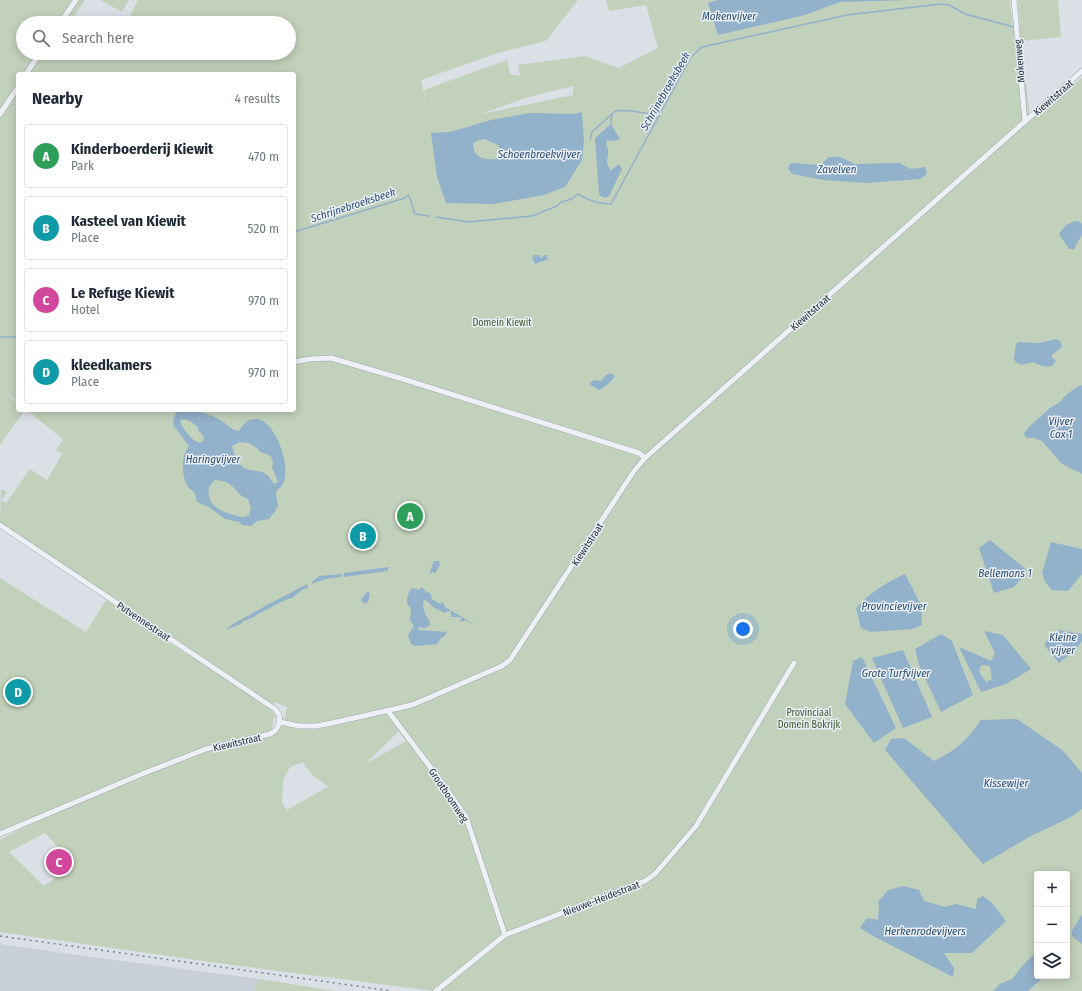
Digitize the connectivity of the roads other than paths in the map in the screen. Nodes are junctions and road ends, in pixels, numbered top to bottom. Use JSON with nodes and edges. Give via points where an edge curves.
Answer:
{"nodes":[{"id":1,"x":76,"y":0,"type":"edge"},
{"id":2,"x":1014,"y":0,"type":"edge"},
{"id":3,"x":65,"y":16,"type":"edge"},
{"id":4,"x":35,"y":60,"type":"edge"},
{"id":5,"x":1082,"y":71,"type":"edge"},
{"id":6,"x":27,"y":72,"type":"edge"},
{"id":7,"x":16,"y":90,"type":"edge"},
{"id":8,"x":2,"y":108,"type":"edge"},
{"id":9,"x":0,"y":114,"type":"edge"},
{"id":10,"x":1024,"y":122,"type":"junction"},
{"id":11,"x":296,"y":362,"type":"edge"},
{"id":12,"x":645,"y":458,"type":"junction"},
{"id":13,"x":0,"y":525,"type":"edge"},
{"id":14,"x":794,"y":663,"type":"dead end"},
{"id":15,"x":388,"y":711,"type":"junction"},
{"id":16,"x":280,"y":722,"type":"junction"},
{"id":17,"x":0,"y":834,"type":"edge"},
{"id":18,"x":505,"y":935,"type":"junction"},
{"id":19,"x":436,"y":991,"type":"edge"}],
"edges":[{"from":1,"to":3,"type":"street"},
{"from":2,"to":10,"type":"street","name":"Mokenweg"},
{"from":4,"to":6,"type":"street"},
{"from":5,"to":10,"type":"street","name":"Kiewitstraat"},
{"from":7,"to":8,"type":"street"},
{"from":8,"to":9,"type":"street"},
{"from":10,"to":12,"type":"street","name":"Kiewitstraat"},
{"from":11,"to":12,"type":"street","via":[[331,358],[639,453]]},
{"from":12,"to":15,"type":"street","name":"Kiewitstraat","via":[[510,660],[502,666],[412,705]]},
{"from":13,"to":16,"type":"street","name":"Putvennestraat","via":[[275,709]]},
{"from":14,"to":18,"type":"street","name":"Nieuwe-Heidestraat","via":[[696,826],[655,874],[645,881]]},
{"from":15,"to":16,"type":"street","name":"Kiewitstraat","via":[[316,726]]},
{"from":15,"to":18,"type":"street","name":"Grootboomweg","via":[[466,817]]},
{"from":16,"to":17,"type":"street","name":"Kiewitstraat","via":[[278,728],[270,734],[206,749]]},
{"from":18,"to":19,"type":"street","name":"Nieuwe-Heidestraat"}]}
